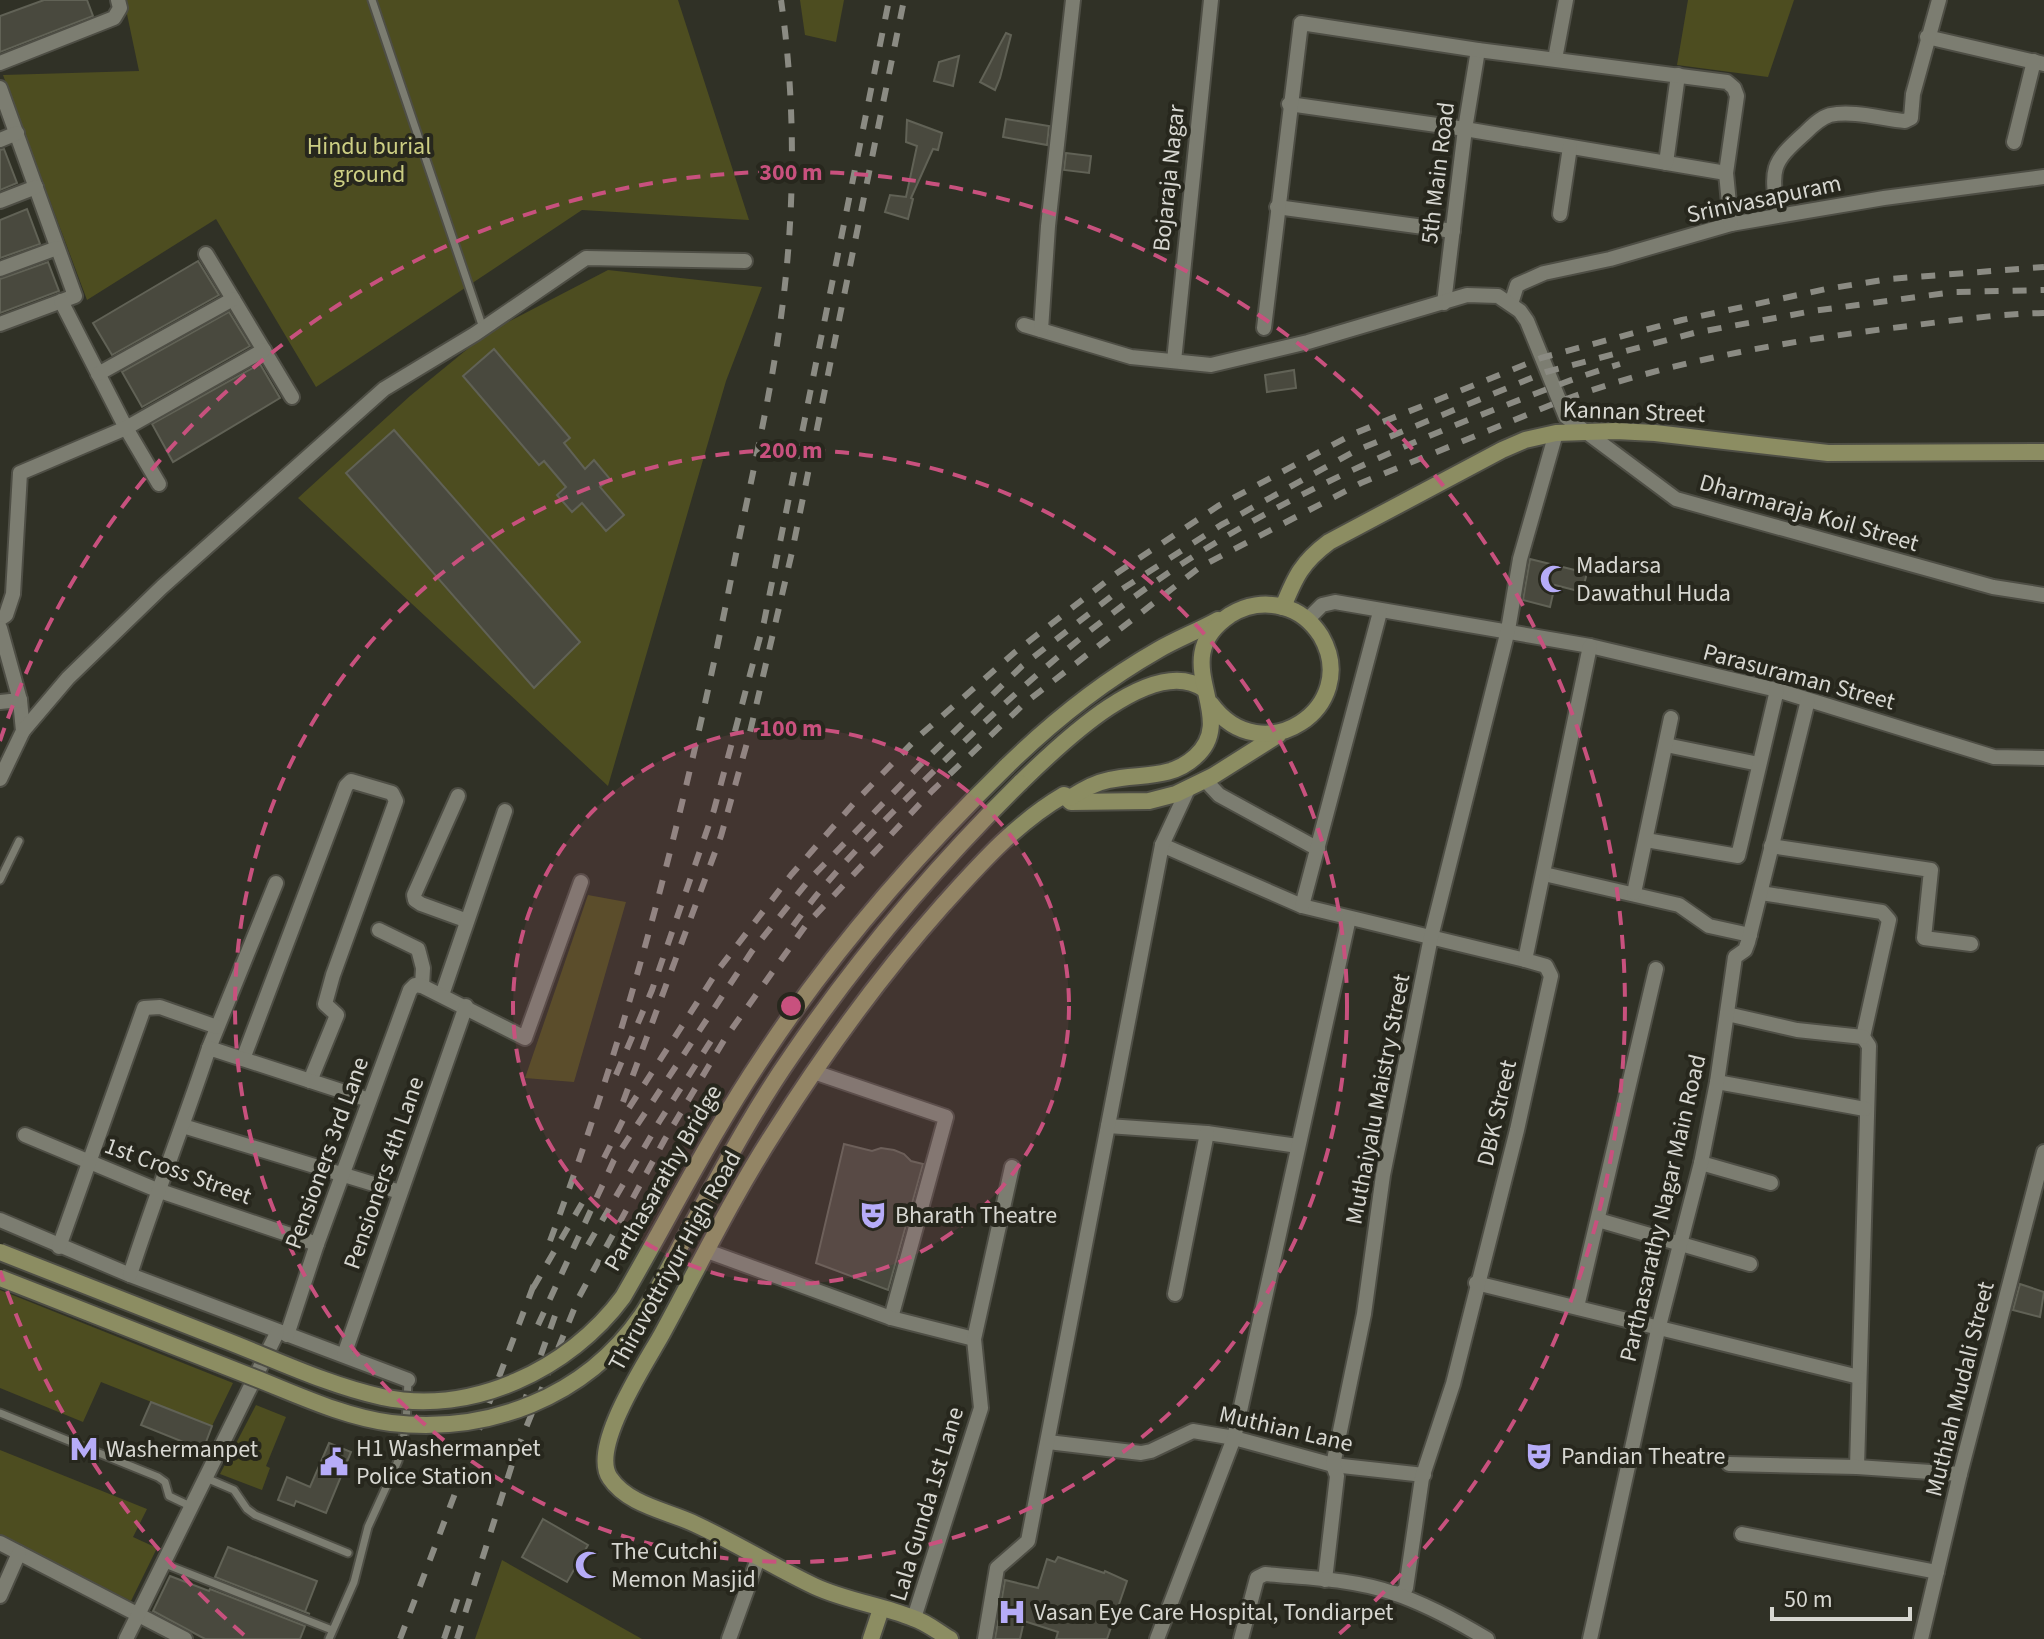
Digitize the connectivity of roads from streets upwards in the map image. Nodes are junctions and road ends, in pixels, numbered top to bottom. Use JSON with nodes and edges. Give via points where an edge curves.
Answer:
{"nodes":[{"id":1,"x":118,"y":0,"type":"edge"},
{"id":2,"x":1073,"y":0,"type":"edge"},
{"id":3,"x":1211,"y":0,"type":"edge"},
{"id":4,"x":1566,"y":0,"type":"edge"},
{"id":5,"x":1939,"y":0,"type":"edge"},
{"id":6,"x":1927,"y":37,"type":"junction"},
{"id":7,"x":1478,"y":50,"type":"junction"},
{"id":8,"x":1555,"y":59,"type":"junction"},
{"id":9,"x":2039,"y":62,"type":"edge"},
{"id":10,"x":0,"y":63,"type":"edge"},
{"id":11,"x":1678,"y":75,"type":"junction"},
{"id":12,"x":0,"y":88,"type":"edge"},
{"id":13,"x":1289,"y":104,"type":"junction"},
{"id":14,"x":1465,"y":129,"type":"junction"},
{"id":15,"x":17,"y":133,"type":"junction"},
{"id":16,"x":0,"y":140,"type":"edge"},
{"id":17,"x":2014,"y":142,"type":"dead end"},
{"id":18,"x":1570,"y":147,"type":"junction"},
{"id":19,"x":1666,"y":163,"type":"junction"},
{"id":20,"x":1726,"y":173,"type":"junction"},
{"id":21,"x":2044,"y":177,"type":"edge"},
{"id":22,"x":36,"y":187,"type":"junction"},
{"id":23,"x":0,"y":201,"type":"edge"},
{"id":24,"x":1277,"y":207,"type":"junction"},
{"id":25,"x":1560,"y":214,"type":"dead end"},
{"id":26,"x":1778,"y":215,"type":"junction"},
{"id":27,"x":1731,"y":224,"type":"junction"},
{"id":28,"x":1453,"y":231,"type":"junction"},
{"id":29,"x":57,"y":248,"type":"junction"},
{"id":30,"x":206,"y":254,"type":"dead end"},
{"id":31,"x":745,"y":261,"type":"dead end"},
{"id":32,"x":0,"y":269,"type":"edge"},
{"id":33,"x":68,"y":299,"type":"junction"},
{"id":34,"x":233,"y":299,"type":"junction"},
{"id":35,"x":1444,"y":303,"type":"junction"},
{"id":36,"x":1511,"y":304,"type":"junction"},
{"id":37,"x":0,"y":324,"type":"edge"},
{"id":38,"x":1024,"y":325,"type":"dead end"},
{"id":39,"x":1264,"y":328,"type":"dead end"},
{"id":40,"x":1041,"y":330,"type":"junction"},
{"id":41,"x":264,"y":350,"type":"junction"},
{"id":42,"x":1174,"y":361,"type":"junction"},
{"id":43,"x":98,"y":374,"type":"junction"},
{"id":44,"x":292,"y":397,"type":"dead end"},
{"id":45,"x":126,"y":428,"type":"junction"},
{"id":46,"x":1581,"y":431,"type":"junction"},
{"id":47,"x":1556,"y":433,"type":"junction"},
{"id":48,"x":2044,"y":452,"type":"edge"},
{"id":49,"x":159,"y":484,"type":"dead end"},
{"id":50,"x":2044,"y":595,"type":"edge"},
{"id":51,"x":1283,"y":607,"type":"junction"},
{"id":52,"x":1380,"y":612,"type":"junction"},
{"id":53,"x":1229,"y":616,"type":"junction"},
{"id":54,"x":0,"y":619,"type":"edge"},
{"id":55,"x":1307,"y":620,"type":"junction"},
{"id":56,"x":0,"y":628,"type":"edge"},
{"id":57,"x":1508,"y":630,"type":"junction"},
{"id":58,"x":1590,"y":646,"type":"junction"},
{"id":59,"x":1777,"y":690,"type":"junction"},
{"id":60,"x":1207,"y":697,"type":"junction"},
{"id":61,"x":20,"y":700,"type":"junction"},
{"id":62,"x":1808,"y":700,"type":"junction"},
{"id":63,"x":0,"y":702,"type":"edge"},
{"id":64,"x":1671,"y":718,"type":"dead end"},
{"id":65,"x":23,"y":731,"type":"junction"},
{"id":66,"x":1286,"y":731,"type":"junction"},
{"id":67,"x":1666,"y":745,"type":"junction"},
{"id":68,"x":2044,"y":758,"type":"edge"},
{"id":69,"x":1759,"y":764,"type":"junction"},
{"id":70,"x":0,"y":779,"type":"edge"},
{"id":71,"x":1205,"y":780,"type":"junction"},
{"id":72,"x":1188,"y":789,"type":"junction"},
{"id":73,"x":1064,"y":795,"type":"junction"},
{"id":74,"x":458,"y":796,"type":"dead end"},
{"id":75,"x":505,"y":811,"type":"dead end"},
{"id":76,"x":1646,"y":840,"type":"junction"},
{"id":77,"x":1162,"y":845,"type":"junction"},
{"id":78,"x":1771,"y":846,"type":"junction"},
{"id":79,"x":1318,"y":849,"type":"junction"},
{"id":80,"x":1544,"y":874,"type":"junction"},
{"id":81,"x":581,"y":882,"type":"dead end"},
{"id":82,"x":276,"y":883,"type":"dead end"},
{"id":83,"x":1634,"y":893,"type":"junction"},
{"id":84,"x":1761,"y":893,"type":"junction"},
{"id":85,"x":1302,"y":906,"type":"junction"},
{"id":86,"x":1349,"y":918,"type":"junction"},
{"id":87,"x":465,"y":920,"type":"junction"},
{"id":88,"x":379,"y":930,"type":"dead end"},
{"id":89,"x":1750,"y":935,"type":"junction"},
{"id":90,"x":1431,"y":937,"type":"junction"},
{"id":91,"x":1971,"y":944,"type":"dead end"},
{"id":92,"x":1525,"y":960,"type":"junction"},
{"id":93,"x":1656,"y":969,"type":"dead end"},
{"id":94,"x":417,"y":986,"type":"junction"},
{"id":95,"x":442,"y":995,"type":"junction"},
{"id":96,"x":466,"y":1006,"type":"junction"},
{"id":97,"x":1727,"y":1014,"type":"junction"},
{"id":98,"x":217,"y":1027,"type":"junction"},
{"id":99,"x":1863,"y":1037,"type":"junction"},
{"id":100,"x":209,"y":1048,"type":"junction"},
{"id":101,"x":243,"y":1059,"type":"junction"},
{"id":102,"x":814,"y":1072,"type":"junction"},
{"id":103,"x":310,"y":1081,"type":"junction"},
{"id":104,"x":1717,"y":1082,"type":"junction"},
{"id":105,"x":369,"y":1100,"type":"junction"},
{"id":106,"x":1865,"y":1109,"type":"junction"},
{"id":107,"x":183,"y":1126,"type":"junction"},
{"id":108,"x":1108,"y":1126,"type":"junction"},
{"id":109,"x":1207,"y":1133,"type":"junction"},
{"id":110,"x":25,"y":1135,"type":"dead end"},
{"id":111,"x":1298,"y":1146,"type":"junction"},
{"id":112,"x":2044,"y":1152,"type":"edge"},
{"id":113,"x":91,"y":1163,"type":"junction"},
{"id":114,"x":1701,"y":1163,"type":"junction"},
{"id":115,"x":1012,"y":1167,"type":"dead end"},
{"id":116,"x":344,"y":1173,"type":"junction"},
{"id":117,"x":1771,"y":1183,"type":"dead end"},
{"id":118,"x":157,"y":1190,"type":"junction"},
{"id":119,"x":400,"y":1192,"type":"junction"},
{"id":120,"x":0,"y":1220,"type":"edge"},
{"id":121,"x":1598,"y":1220,"type":"junction"},
{"id":122,"x":317,"y":1244,"type":"junction"},
{"id":123,"x":1680,"y":1245,"type":"junction"},
{"id":124,"x":59,"y":1247,"type":"junction"},
{"id":125,"x":707,"y":1251,"type":"junction"},
{"id":126,"x":0,"y":1252,"type":"edge"},
{"id":127,"x":1750,"y":1264,"type":"dead end"},
{"id":128,"x":130,"y":1275,"type":"junction"},
{"id":129,"x":0,"y":1278,"type":"edge"},
{"id":130,"x":1476,"y":1283,"type":"junction"},
{"id":131,"x":1175,"y":1294,"type":"dead end"},
{"id":132,"x":1577,"y":1307,"type":"junction"},
{"id":133,"x":891,"y":1318,"type":"junction"},
{"id":134,"x":1658,"y":1330,"type":"junction"},
{"id":135,"x":282,"y":1334,"type":"junction"},
{"id":136,"x":974,"y":1339,"type":"junction"},
{"id":137,"x":344,"y":1355,"type":"junction"},
{"id":138,"x":1859,"y":1377,"type":"junction"},
{"id":139,"x":408,"y":1380,"type":"road end"},
{"id":140,"x":1234,"y":1438,"type":"junction"},
{"id":141,"x":1048,"y":1442,"type":"junction"},
{"id":142,"x":1729,"y":1464,"type":"dead end"},
{"id":143,"x":1333,"y":1465,"type":"junction"},
{"id":144,"x":1857,"y":1467,"type":"junction"},
{"id":145,"x":1960,"y":1474,"type":"junction"},
{"id":146,"x":1424,"y":1475,"type":"junction"},
{"id":147,"x":1742,"y":1534,"type":"dead end"},
{"id":148,"x":0,"y":1543,"type":"edge"},
{"id":149,"x":19,"y":1553,"type":"junction"},
{"id":150,"x":758,"y":1559,"type":"junction"},
{"id":151,"x":1937,"y":1572,"type":"junction"},
{"id":152,"x":1325,"y":1580,"type":"junction"},
{"id":153,"x":1393,"y":1593,"type":"junction"},
{"id":154,"x":0,"y":1596,"type":"edge"},
{"id":155,"x":881,"y":1609,"type":"junction"},
{"id":156,"x":139,"y":1614,"type":"junction"},
{"id":157,"x":914,"y":1618,"type":"junction"},
{"id":158,"x":162,"y":1633,"type":"edge"},
{"id":159,"x":126,"y":1639,"type":"edge"},
{"id":160,"x":185,"y":1639,"type":"edge"},
{"id":161,"x":729,"y":1639,"type":"edge"},
{"id":162,"x":871,"y":1639,"type":"edge"},
{"id":163,"x":950,"y":1639,"type":"edge"},
{"id":164,"x":985,"y":1639,"type":"edge"},
{"id":165,"x":1157,"y":1639,"type":"edge"},
{"id":166,"x":1241,"y":1639,"type":"edge"},
{"id":167,"x":1487,"y":1639,"type":"edge"},
{"id":168,"x":1590,"y":1639,"type":"edge"},
{"id":169,"x":1921,"y":1639,"type":"edge"}],
"edges":[{"from":1,"to":10,"type":"street","via":[[114,18]]},
{"from":2,"to":40,"type":"street"},
{"from":3,"to":42,"type":"street","name":"Bojaraja Nagar"},
{"from":4,"to":8,"type":"street"},
{"from":5,"to":6,"type":"street"},
{"from":6,"to":9,"type":"street"},
{"from":6,"to":26,"type":"street","via":[[1911,118],[1831,115],[1817,121],[1777,163],[1773,179]]},
{"from":7,"to":8,"type":"street"},
{"from":7,"to":13,"type":"street","via":[[1301,23]]},
{"from":7,"to":14,"type":"street","name":"5th Main Road"},
{"from":8,"to":11,"type":"street"},
{"from":9,"to":17,"type":"street"},
{"from":11,"to":19,"type":"street"},
{"from":11,"to":20,"type":"street","via":[[1727,82],[1734,88]]},
{"from":12,"to":15,"type":"street"},
{"from":13,"to":14,"type":"street"},
{"from":13,"to":24,"type":"street"},
{"from":14,"to":18,"type":"street"},
{"from":14,"to":28,"type":"street","name":"5th Main Road"},
{"from":15,"to":16,"type":"street"},
{"from":15,"to":22,"type":"street"},
{"from":18,"to":19,"type":"street"},
{"from":18,"to":25,"type":"street"},
{"from":19,"to":20,"type":"street"},
{"from":20,"to":27,"type":"street"},
{"from":21,"to":26,"type":"street","name":"Srinivasapuram"},
{"from":22,"to":23,"type":"street"},
{"from":22,"to":29,"type":"street"},
{"from":24,"to":28,"type":"street"},
{"from":24,"to":39,"type":"street"},
{"from":26,"to":27,"type":"street","name":"Srinivasapuram"},
{"from":27,"to":36,"type":"street","name":"Srinivasapuram","via":[[1544,273],[1517,285]]},
{"from":28,"to":35,"type":"street","name":"5th Main Road"},
{"from":29,"to":32,"type":"street"},
{"from":29,"to":33,"type":"street"},
{"from":30,"to":34,"type":"street"},
{"from":31,"to":65,"type":"street","via":[[586,258],[384,389],[162,587],[68,678]]},
{"from":33,"to":37,"type":"street"},
{"from":33,"to":43,"type":"street"},
{"from":34,"to":41,"type":"street"},
{"from":34,"to":43,"type":"street"},
{"from":35,"to":36,"type":"street","via":[[1475,294],[1498,296]]},
{"from":35,"to":42,"type":"street","via":[[1223,363]]},
{"from":36,"to":46,"type":"street","name":"Dharmaraja Koil Street","via":[[1530,327],[1560,409]]},
{"from":38,"to":40,"type":"street"},
{"from":40,"to":42,"type":"street","via":[[1131,357]]},
{"from":41,"to":44,"type":"street"},
{"from":41,"to":45,"type":"street"},
{"from":43,"to":45,"type":"street"},
{"from":45,"to":49,"type":"street"},
{"from":45,"to":54,"type":"street","via":[[20,473],[13,594]]},
{"from":46,"to":47,"type":"main road","name":"Kannan Street"},
{"from":46,"to":48,"type":"main road","name":"Kannan Street","via":[[1709,438],[1828,453]]},
{"from":46,"to":50,"type":"street","name":"Dharmaraja Koil Street","via":[[1676,499],[1993,587]]},
{"from":47,"to":51,"type":"main road","name":"Kannan Street","via":[[1502,450],[1329,542],[1299,570]]},
{"from":47,"to":57,"type":"street","name":"Muthaiyalu Maistry Street","via":[[1520,559]]},
{"from":51,"to":53,"type":"main road","via":[[1253,606]]},
{"from":51,"to":55,"type":"main road"},
{"from":52,"to":55,"type":"street","name":"Parasuraman Street","via":[[1327,602]]},
{"from":52,"to":57,"type":"street","name":"Parasuraman Street"},
{"from":52,"to":79,"type":"street"},
{"from":53,"to":60,"type":"main road","via":[[1204,648],[1201,673]]},
{"from":53,"to":126,"type":"main road","name":"Parthasarathy Bridge","bridge":true,"via":[[1111,679],[1047,729],[912,866],[791,1015],[736,1097],[609,1315],[588,1337],[536,1372],[455,1399],[384,1397]]},
{"from":55,"to":66,"type":"main road","via":[[1326,648],[1329,681],[1314,712]]},
{"from":56,"to":61,"type":"street"},
{"from":57,"to":58,"type":"street","name":"Parasuraman Street"},
{"from":57,"to":90,"type":"street","name":"Muthaiyalu Maistry Street"},
{"from":58,"to":59,"type":"street","name":"Parasuraman Street"},
{"from":58,"to":80,"type":"street"},
{"from":59,"to":62,"type":"street","name":"Parasuraman Street"},
{"from":59,"to":69,"type":"street"},
{"from":60,"to":66,"type":"main road","via":[[1228,724],[1244,731]]},
{"from":60,"to":73,"type":"main road","name":"Thiruvottriyur High Road","via":[[1212,724],[1206,743],[1184,766],[1107,780],[1070,798]]},
{"from":60,"to":129,"type":"main road","name":"Parthasarathy Bridge","bridge":true,"via":[[1189,682],[1177,681],[1125,697],[1088,721],[1020,783],[951,856],[854,969],[790,1057],[641,1316],[596,1366],[549,1397],[471,1422],[378,1421]]},
{"from":61,"to":63,"type":"street"},
{"from":61,"to":65,"type":"street"},
{"from":62,"to":68,"type":"street","name":"Parasuraman Street","via":[[1994,757]]},
{"from":62,"to":78,"type":"street","name":"Parthasarathy Nagar Main Road"},
{"from":64,"to":67,"type":"street"},
{"from":65,"to":70,"type":"street"},
{"from":66,"to":71,"type":"main road"},
{"from":67,"to":69,"type":"street"},
{"from":67,"to":76,"type":"street"},
{"from":69,"to":76,"type":"street","via":[[1738,856]]},
{"from":71,"to":72,"type":"main road"},
{"from":71,"to":79,"type":"street","via":[[1219,795]]},
{"from":72,"to":73,"type":"main road","via":[[1149,801],[1071,802]]},
{"from":72,"to":77,"type":"street"},
{"from":73,"to":102,"type":"main road","name":"Thiruvottriyur High Road","via":[[988,854],[908,946]]},
{"from":74,"to":87,"type":"street","via":[[414,895],[421,904]]},
{"from":75,"to":87,"type":"street"},
{"from":76,"to":83,"type":"street"},
{"from":77,"to":85,"type":"street"},
{"from":77,"to":108,"type":"street"},
{"from":78,"to":84,"type":"street","name":"Parthasarathy Nagar Main Road"},
{"from":78,"to":91,"type":"street","via":[[1931,870],[1924,938]]},
{"from":79,"to":85,"type":"street"},
{"from":80,"to":83,"type":"street"},
{"from":80,"to":92,"type":"street"},
{"from":81,"to":96,"type":"street","via":[[525,1038]]},
{"from":82,"to":98,"type":"street"},
{"from":83,"to":89,"type":"street","via":[[1679,905],[1709,926]]},
{"from":84,"to":89,"type":"street","name":"Parthasarathy Nagar Main Road"},
{"from":84,"to":99,"type":"street","via":[[1888,916]]},
{"from":85,"to":86,"type":"street"},
{"from":86,"to":90,"type":"street"},
{"from":86,"to":111,"type":"street"},
{"from":87,"to":95,"type":"street"},
{"from":88,"to":94,"type":"street","via":[[418,949],[423,968]]},
{"from":89,"to":97,"type":"street","name":"Parthasarathy Nagar Main Road","via":[[1745,950],[1735,957]]},
{"from":90,"to":92,"type":"street"},
{"from":90,"to":143,"type":"street","name":"Muthaiyalu Maistry Street"},
{"from":92,"to":130,"type":"street","name":"DBK Street","via":[[1546,966],[1551,976]]},
{"from":93,"to":121,"type":"street"},
{"from":94,"to":95,"type":"street"},
{"from":94,"to":105,"type":"street","name":"Pensioners 3rd Lane"},
{"from":95,"to":96,"type":"street"},
{"from":96,"to":119,"type":"street","name":"Pensioners 4th Lane"},
{"from":97,"to":99,"type":"street","via":[[1797,1030]]},
{"from":97,"to":104,"type":"street","name":"Parthasarathy Nagar Main Road"},
{"from":98,"to":100,"type":"street"},
{"from":98,"to":113,"type":"street","via":[[160,1007],[144,1008]]},
{"from":99,"to":106,"type":"street","via":[[1869,1043]]},
{"from":100,"to":101,"type":"street"},
{"from":100,"to":107,"type":"street"},
{"from":101,"to":103,"type":"street"},
{"from":101,"to":103,"type":"street","via":[[346,786],[358,781],[392,793],[396,801],[333,975],[325,1004],[337,1015]]},
{"from":102,"to":125,"type":"main road","name":"Thiruvottriyur High Road","via":[[760,1154]]},
{"from":102,"to":133,"type":"street","via":[[946,1117]]},
{"from":103,"to":105,"type":"street"},
{"from":104,"to":106,"type":"street"},
{"from":104,"to":114,"type":"street","name":"Parthasarathy Nagar Main Road"},
{"from":105,"to":116,"type":"street","name":"Pensioners 3rd Lane"},
{"from":106,"to":138,"type":"street"},
{"from":107,"to":116,"type":"street"},
{"from":107,"to":118,"type":"street"},
{"from":108,"to":109,"type":"street"},
{"from":108,"to":141,"type":"street"},
{"from":109,"to":111,"type":"street"},
{"from":109,"to":131,"type":"street"},
{"from":110,"to":113,"type":"street","name":"1st Cross Street"},
{"from":111,"to":140,"type":"street"},
{"from":112,"to":145,"type":"street","name":"Muthiah Mudali Street"},
{"from":113,"to":118,"type":"street","name":"1st Cross Street"},
{"from":113,"to":124,"type":"street"},
{"from":114,"to":117,"type":"street"},
{"from":114,"to":123,"type":"street","name":"Parthasarathy Nagar Main Road"},
{"from":115,"to":136,"type":"street","name":"Lala Gunda 1st Lane"},
{"from":116,"to":119,"type":"street"},
{"from":116,"to":122,"type":"street","name":"Pensioners 3rd Lane"},
{"from":118,"to":122,"type":"street","name":"1st Cross Street"},
{"from":118,"to":128,"type":"street"},
{"from":119,"to":137,"type":"street","name":"Pensioners 4th Lane"},
{"from":120,"to":124,"type":"street"},
{"from":121,"to":123,"type":"street"},
{"from":121,"to":132,"type":"street"},
{"from":122,"to":135,"type":"street","name":"Pensioners 3rd Lane"},
{"from":123,"to":127,"type":"street"},
{"from":123,"to":134,"type":"street","name":"Parthasarathy Nagar Main Road"},
{"from":124,"to":128,"type":"street"},
{"from":125,"to":133,"type":"street"},
{"from":125,"to":150,"type":"main road","name":"Thiruvottriyur High Road","via":[[617,1420],[605,1465],[612,1481],[634,1498]]},
{"from":128,"to":135,"type":"street"},
{"from":130,"to":132,"type":"street"},
{"from":130,"to":146,"type":"street","name":"DBK Street","via":[[1453,1384]]},
{"from":132,"to":134,"type":"street"},
{"from":133,"to":136,"type":"street"},
{"from":134,"to":138,"type":"street"},
{"from":134,"to":168,"type":"street","name":"Parthasarathy Nagar Main Road"},
{"from":135,"to":137,"type":"street"},
{"from":135,"to":156,"type":"street","name":"Pensioners 3rd Lane"},
{"from":136,"to":157,"type":"street","name":"Lala Gunda 1st Lane","via":[[981,1408]]},
{"from":137,"to":139,"type":"street"},
{"from":138,"to":144,"type":"street"},
{"from":140,"to":141,"type":"street","name":"Muthian Lane","via":[[1193,1431],[1141,1453]]},
{"from":140,"to":143,"type":"street","name":"Muthian Lane"},
{"from":140,"to":165,"type":"street"},
{"from":141,"to":164,"type":"street","via":[[1028,1541],[997,1568]]},
{"from":142,"to":144,"type":"street"},
{"from":143,"to":146,"type":"street","name":"Muthian Lane"},
{"from":143,"to":152,"type":"street","name":"Muthaiyalu Maistry Street","via":[[1337,1476]]},
{"from":144,"to":145,"type":"street"},
{"from":145,"to":151,"type":"street","name":"Muthiah Mudali Street"},
{"from":146,"to":153,"type":"street","name":"DBK Street","via":[[1406,1588]]},
{"from":147,"to":151,"type":"street"},
{"from":148,"to":149,"type":"street"},
{"from":149,"to":154,"type":"street"},
{"from":149,"to":156,"type":"street"},
{"from":150,"to":155,"type":"main road","name":"Thiruvottriyur High Road","via":[[815,1587]]},
{"from":150,"to":161,"type":"street"},
{"from":151,"to":169,"type":"street","name":"Muthiah Mudali Street"},
{"from":152,"to":153,"type":"street"},
{"from":152,"to":166,"type":"street","via":[[1260,1574]]},
{"from":153,"to":167,"type":"street"},
{"from":155,"to":157,"type":"main road","name":"Thiruvottriyur High Road"},
{"from":155,"to":162,"type":"main road"},
{"from":156,"to":158,"type":"street"},
{"from":156,"to":159,"type":"street","name":"Pensioners 3rd Lane"},
{"from":157,"to":163,"type":"main road","name":"Thiruvottriyur High Road"},
{"from":158,"to":160,"type":"street"}]}
